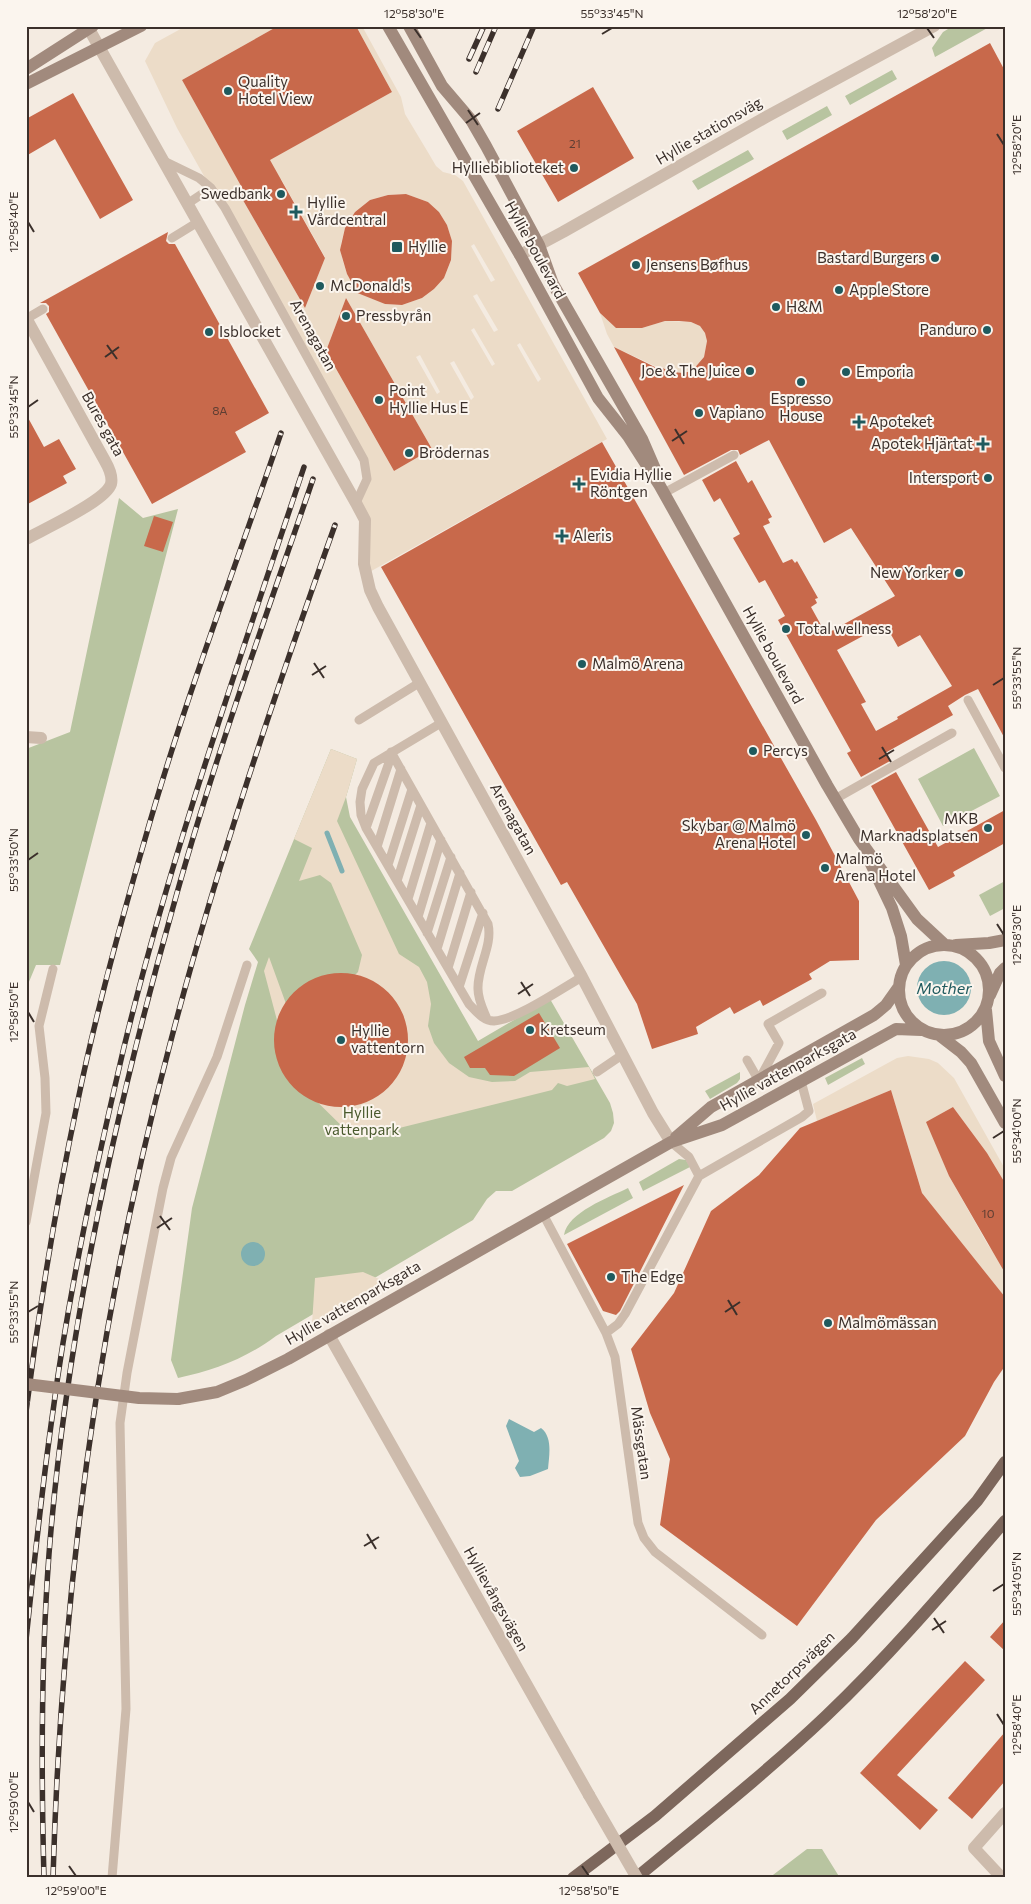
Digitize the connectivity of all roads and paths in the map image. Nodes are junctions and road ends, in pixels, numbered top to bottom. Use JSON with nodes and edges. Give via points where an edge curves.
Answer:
{"nodes":[{"id":1,"x":141,"y":26,"type":"edge"},
{"id":2,"x":388,"y":26,"type":"edge"},
{"id":3,"x":409,"y":26,"type":"edge"},
{"id":4,"x":930,"y":26,"type":"edge"},
{"id":5,"x":934,"y":26,"type":"edge"},
{"id":6,"x":91,"y":28,"type":"edge"},
{"id":7,"x":915,"y":36,"type":"junction"},
{"id":8,"x":100,"y":48,"type":"junction"},
{"id":9,"x":26,"y":69,"type":"edge"},
{"id":10,"x":26,"y":84,"type":"edge"},
{"id":11,"x":162,"y":160,"type":"junction"},
{"id":12,"x":210,"y":188,"type":"junction"},
{"id":13,"x":187,"y":204,"type":"junction"},
{"id":14,"x":198,"y":222,"type":"junction"},
{"id":15,"x":172,"y":238,"type":"dead end"},
{"id":16,"x":539,"y":245,"type":"junction"},
{"id":17,"x":520,"y":255,"type":"junction"},
{"id":18,"x":43,"y":309,"type":"dead end"},
{"id":19,"x":26,"y":318,"type":"edge"},
{"id":20,"x":734,"y":455,"type":"dead end"},
{"id":21,"x":662,"y":490,"type":"junction"},
{"id":22,"x":356,"y":503,"type":"junction"},
{"id":23,"x":26,"y":539,"type":"edge"},
{"id":24,"x":419,"y":683,"type":"junction"},
{"id":25,"x":968,"y":700,"type":"dead end"},
{"id":26,"x":359,"y":720,"type":"dead end"},
{"id":27,"x":441,"y":723,"type":"junction"},
{"id":28,"x":952,"y":734,"type":"dead end"},
{"id":29,"x":26,"y":737,"type":"edge"},
{"id":30,"x":41,"y":738,"type":"dead end"},
{"id":31,"x":391,"y":753,"type":"junction"},
{"id":32,"x":1005,"y":768,"type":"edge"},
{"id":33,"x":401,"y":770,"type":"junction"},
{"id":34,"x":412,"y":789,"type":"junction"},
{"id":35,"x":835,"y":799,"type":"junction"},
{"id":36,"x":421,"y":805,"type":"junction"},
{"id":37,"x":431,"y":823,"type":"junction"},
{"id":38,"x":366,"y":828,"type":"junction"},
{"id":39,"x":859,"y":839,"type":"junction"},
{"id":40,"x":441,"y":840,"type":"junction"},
{"id":41,"x":378,"y":847,"type":"junction"},
{"id":42,"x":451,"y":857,"type":"junction"},
{"id":43,"x":388,"y":865,"type":"junction"},
{"id":44,"x":460,"y":873,"type":"junction"},
{"id":45,"x":397,"y":881,"type":"junction"},
{"id":46,"x":471,"y":892,"type":"junction"},
{"id":47,"x":408,"y":899,"type":"junction"},
{"id":48,"x":483,"y":913,"type":"junction"},
{"id":49,"x":418,"y":917,"type":"junction"},
{"id":50,"x":428,"y":933,"type":"junction"},
{"id":51,"x":1005,"y":940,"type":"edge"},
{"id":52,"x":948,"y":945,"type":"junction"},
{"id":53,"x":437,"y":949,"type":"junction"},
{"id":54,"x":247,"y":965,"type":"dead end"},
{"id":55,"x":906,"y":965,"type":"junction"},
{"id":56,"x":448,"y":968,"type":"junction"},
{"id":57,"x":1005,"y":968,"type":"edge"},
{"id":58,"x":53,"y":969,"type":"dead end"},
{"id":59,"x":582,"y":977,"type":"junction"},
{"id":60,"x":459,"y":986,"type":"junction"},
{"id":61,"x":898,"y":988,"type":"junction"},
{"id":62,"x":822,"y":993,"type":"dead end"},
{"id":63,"x":988,"y":1004,"type":"junction"},
{"id":64,"x":487,"y":1019,"type":"junction"},
{"id":65,"x":921,"y":1030,"type":"junction"},
{"id":66,"x":939,"y":1035,"type":"junction"},
{"id":67,"x":622,"y":1055,"type":"junction"},
{"id":68,"x":747,"y":1060,"type":"dead end"},
{"id":69,"x":597,"y":1072,"type":"dead end"},
{"id":70,"x":1005,"y":1076,"type":"edge"},
{"id":71,"x":759,"y":1081,"type":"junction"},
{"id":72,"x":800,"y":1081,"type":"junction"},
{"id":73,"x":1005,"y":1123,"type":"edge"},
{"id":74,"x":671,"y":1142,"type":"junction"},
{"id":75,"x":699,"y":1176,"type":"junction"},
{"id":76,"x":543,"y":1214,"type":"junction"},
{"id":77,"x":26,"y":1222,"type":"edge"},
{"id":78,"x":606,"y":1333,"type":"junction"},
{"id":79,"x":329,"y":1335,"type":"junction"},
{"id":80,"x":26,"y":1384,"type":"edge"},
{"id":81,"x":1005,"y":1462,"type":"edge"},
{"id":82,"x":1005,"y":1521,"type":"edge"},
{"id":83,"x":762,"y":1635,"type":"dead end"},
{"id":84,"x":1005,"y":1813,"type":"edge"},
{"id":85,"x":112,"y":1878,"type":"edge"},
{"id":86,"x":573,"y":1878,"type":"edge"},
{"id":87,"x":637,"y":1878,"type":"edge"},
{"id":88,"x":1002,"y":1878,"type":"edge"}],
"edges":[{"from":1,"to":8,"type":"street"},
{"from":2,"to":17,"type":"street","name":"Hyllie boulevard"},
{"from":3,"to":16,"type":"street","name":"Hyllie boulevard","via":[[442,86],[471,120]]},
{"from":4,"to":7,"type":"street","name":"Hyllie stationsväg"},
{"from":5,"to":7,"type":"street","name":"Hyllie stationsväg"},
{"from":6,"to":8,"type":"street","name":"Arenagatan"},
{"from":6,"to":9,"type":"street"},
{"from":7,"to":16,"type":"street","name":"Hyllie stationsväg"},
{"from":8,"to":10,"type":"street"},
{"from":8,"to":11,"type":"street","name":"Arenagatan"},
{"from":11,"to":12,"type":"lane","name":"Arenagatan","via":[[200,178]]},
{"from":11,"to":13,"type":"street","name":"Arenagatan"},
{"from":12,"to":13,"type":"lane"},
{"from":12,"to":22,"type":"lane","name":"Arenagatan","via":[[225,208],[364,460],[366,479]]},
{"from":13,"to":14,"type":"street","name":"Arenagatan"},
{"from":14,"to":15,"type":"lane"},
{"from":14,"to":22,"type":"street","name":"Arenagatan"},
{"from":16,"to":17,"type":"street","name":"Hyllie stationsväg"},
{"from":16,"to":21,"type":"street","name":"Hyllie boulevard","via":[[554,284],[642,439]]},
{"from":17,"to":21,"type":"street","name":"Hyllie boulevard","via":[[598,398],[628,436]]},
{"from":18,"to":19,"type":"lane"},
{"from":19,"to":23,"type":"street","name":"Bures gata","via":[[111,472],[112,482],[102,496]]},
{"from":20,"to":21,"type":"lane"},
{"from":21,"to":35,"type":"street","name":"Hyllie boulevard"},
{"from":22,"to":24,"type":"street","name":"Arenagatan","via":[[365,520],[364,564],[370,590]]},
{"from":24,"to":26,"type":"lane"},
{"from":24,"to":27,"type":"street","name":"Arenagatan"},
{"from":25,"to":32,"type":"lane"},
{"from":27,"to":31,"type":"lane"},
{"from":27,"to":59,"type":"street","name":"Arenagatan"},
{"from":28,"to":35,"type":"lane"},
{"from":29,"to":30,"type":"street"},
{"from":31,"to":33,"type":"lane"},
{"from":31,"to":38,"type":"lane"},
{"from":31,"to":38,"type":"lane","via":[[374,763],[362,789],[361,815]]},
{"from":33,"to":34,"type":"lane"},
{"from":33,"to":41,"type":"lane"},
{"from":34,"to":36,"type":"lane"},
{"from":34,"to":43,"type":"lane"},
{"from":35,"to":39,"type":"street","name":"Hyllie boulevard"},
{"from":36,"to":37,"type":"lane"},
{"from":36,"to":45,"type":"lane"},
{"from":37,"to":40,"type":"lane"},
{"from":37,"to":47,"type":"lane"},
{"from":38,"to":41,"type":"lane"},
{"from":39,"to":52,"type":"street","name":"Hyllie boulevard","via":[[917,919]]},
{"from":39,"to":55,"type":"street","name":"Hyllie boulevard","via":[[892,908]]},
{"from":40,"to":42,"type":"lane"},
{"from":40,"to":49,"type":"lane"},
{"from":41,"to":43,"type":"lane"},
{"from":42,"to":44,"type":"lane"},
{"from":42,"to":50,"type":"lane"},
{"from":43,"to":45,"type":"lane"},
{"from":44,"to":46,"type":"lane"},
{"from":44,"to":53,"type":"lane"},
{"from":45,"to":47,"type":"lane"},
{"from":46,"to":48,"type":"lane"},
{"from":46,"to":56,"type":"lane"},
{"from":47,"to":49,"type":"lane"},
{"from":48,"to":60,"type":"lane"},
{"from":48,"to":64,"type":"lane","via":[[490,931],[478,988]]},
{"from":49,"to":50,"type":"lane"},
{"from":50,"to":53,"type":"lane"},
{"from":51,"to":52,"type":"street"},
{"from":52,"to":55,"type":"street","via":[[925,949]]},
{"from":52,"to":63,"type":"street","via":[[968,951],[981,963],[989,980]]},
{"from":53,"to":56,"type":"lane"},
{"from":54,"to":85,"type":"lane","via":[[217,1057],[171,1158],[134,1337],[120,1423],[126,1709]]},
{"from":55,"to":61,"type":"street"},
{"from":56,"to":60,"type":"lane"},
{"from":57,"to":63,"type":"street"},
{"from":58,"to":77,"type":"lane","via":[[39,1026],[46,1113]]},
{"from":59,"to":64,"type":"lane","via":[[509,1018]]},
{"from":59,"to":67,"type":"street","name":"Arenagatan"},
{"from":60,"to":64,"type":"lane","via":[[469,1004]]},
{"from":61,"to":65,"type":"street","via":[[904,1012]]},
{"from":61,"to":71,"type":"street","name":"Hyllie vattenparksgata","via":[[874,1015]]},
{"from":62,"to":71,"type":"lane","via":[[768,1024],[779,1042]]},
{"from":63,"to":66,"type":"street","via":[[969,1029],[957,1034]]},
{"from":63,"to":70,"type":"street","via":[[989,1041]]},
{"from":65,"to":66,"type":"street"},
{"from":65,"to":72,"type":"street","name":"Hyllie vattenparksgata","via":[[896,1029]]},
{"from":66,"to":73,"type":"street","via":[[971,1063]]},
{"from":67,"to":69,"type":"lane"},
{"from":67,"to":74,"type":"street","name":"Arenagatan"},
{"from":68,"to":71,"type":"lane"},
{"from":71,"to":74,"type":"street","name":"Hyllie vattenparksgata","via":[[711,1107]]},
{"from":72,"to":74,"type":"street","name":"Hyllie vattenparksgata","via":[[722,1125]]},
{"from":72,"to":75,"type":"lane","via":[[809,1109],[806,1114]]},
{"from":74,"to":75,"type":"lane","via":[[689,1157]]},
{"from":74,"to":76,"type":"street","name":"Hyllie vattenparksgata"},
{"from":75,"to":78,"type":"lane","via":[[625,1314]]},
{"from":76,"to":78,"type":"lane","name":"Mässgatan"},
{"from":76,"to":79,"type":"street","name":"Hyllie vattenparksgata"},
{"from":78,"to":83,"type":"lane","name":"Mässgatan","via":[[615,1357],[638,1523],[644,1538],[654,1552]]},
{"from":79,"to":80,"type":"street","name":"Hyllie vattenparksgata","bridge":true,"via":[[246,1380],[216,1392],[178,1399],[139,1398]]},
{"from":79,"to":87,"type":"street","name":"Hyllievångsvägen","bridge":true},
{"from":81,"to":86,"type":"main road","name":"Annetorpsvägen","via":[[970,1508],[852,1638],[790,1699],[655,1816]]},
{"from":82,"to":87,"type":"main road","via":[[900,1641],[826,1716]]},
{"from":84,"to":88,"type":"street","via":[[974,1848]]}]}
